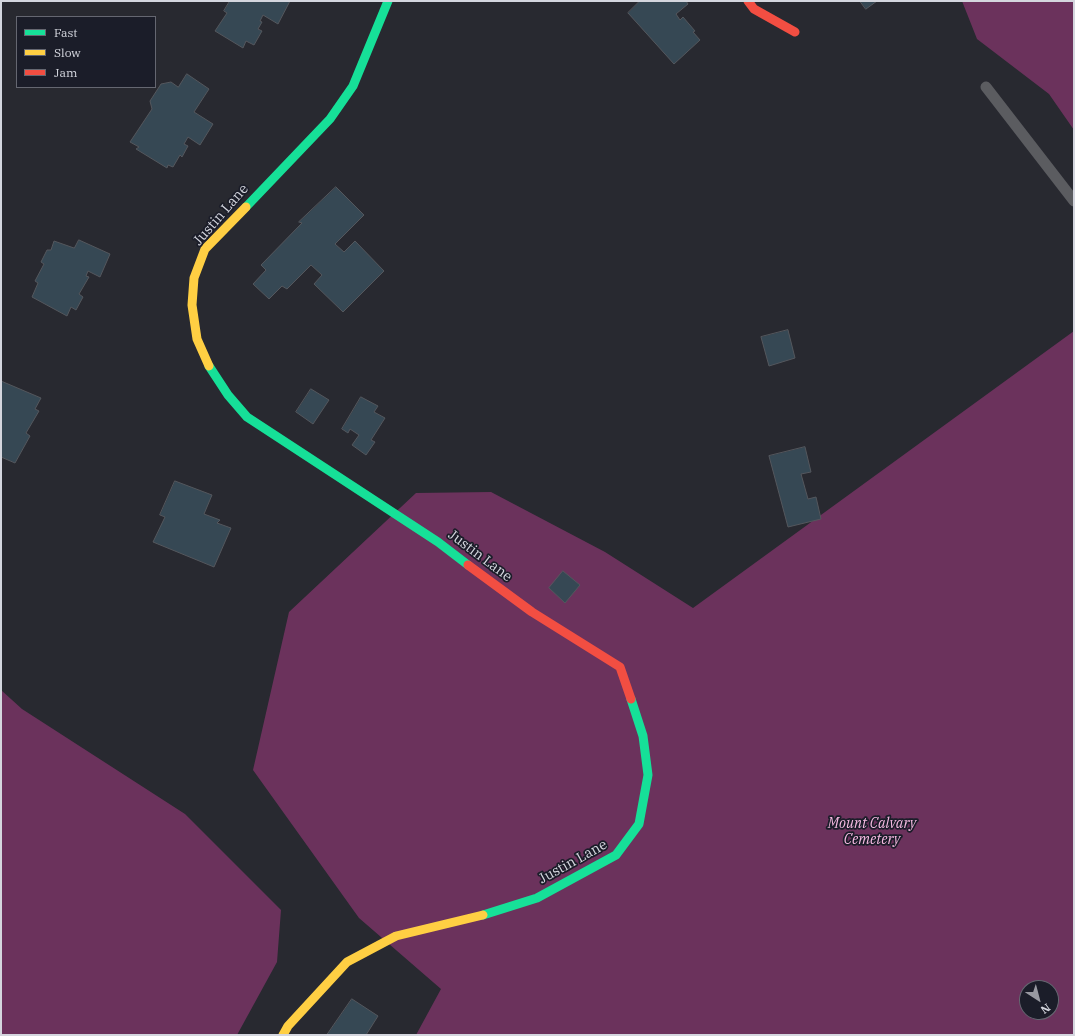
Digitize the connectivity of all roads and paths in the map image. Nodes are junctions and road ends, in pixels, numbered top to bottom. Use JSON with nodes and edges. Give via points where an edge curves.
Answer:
{"nodes":[{"id":1,"x":388,"y":1,"type":"edge"},
{"id":2,"x":748,"y":1,"type":"edge"},
{"id":3,"x":795,"y":32,"type":"dead end"},
{"id":4,"x":986,"y":87,"type":"dead end"},
{"id":5,"x":1074,"y":201,"type":"edge"},
{"id":6,"x":283,"y":1035,"type":"edge"}],
"edges":[{"from":1,"to":6,"type":"street","name":"Justin Lane","via":[[353,86],[330,119],[206,249],[194,278],[192,304],[197,339],[209,366],[228,395],[247,417],[438,542],[532,612],[620,667],[643,736],[648,775],[639,824],[616,855],[537,898],[467,920],[396,936],[346,962],[288,1026]]},
{"from":2,"to":3,"type":"street","via":[[754,9]]},
{"from":4,"to":5,"type":"lane"}]}
